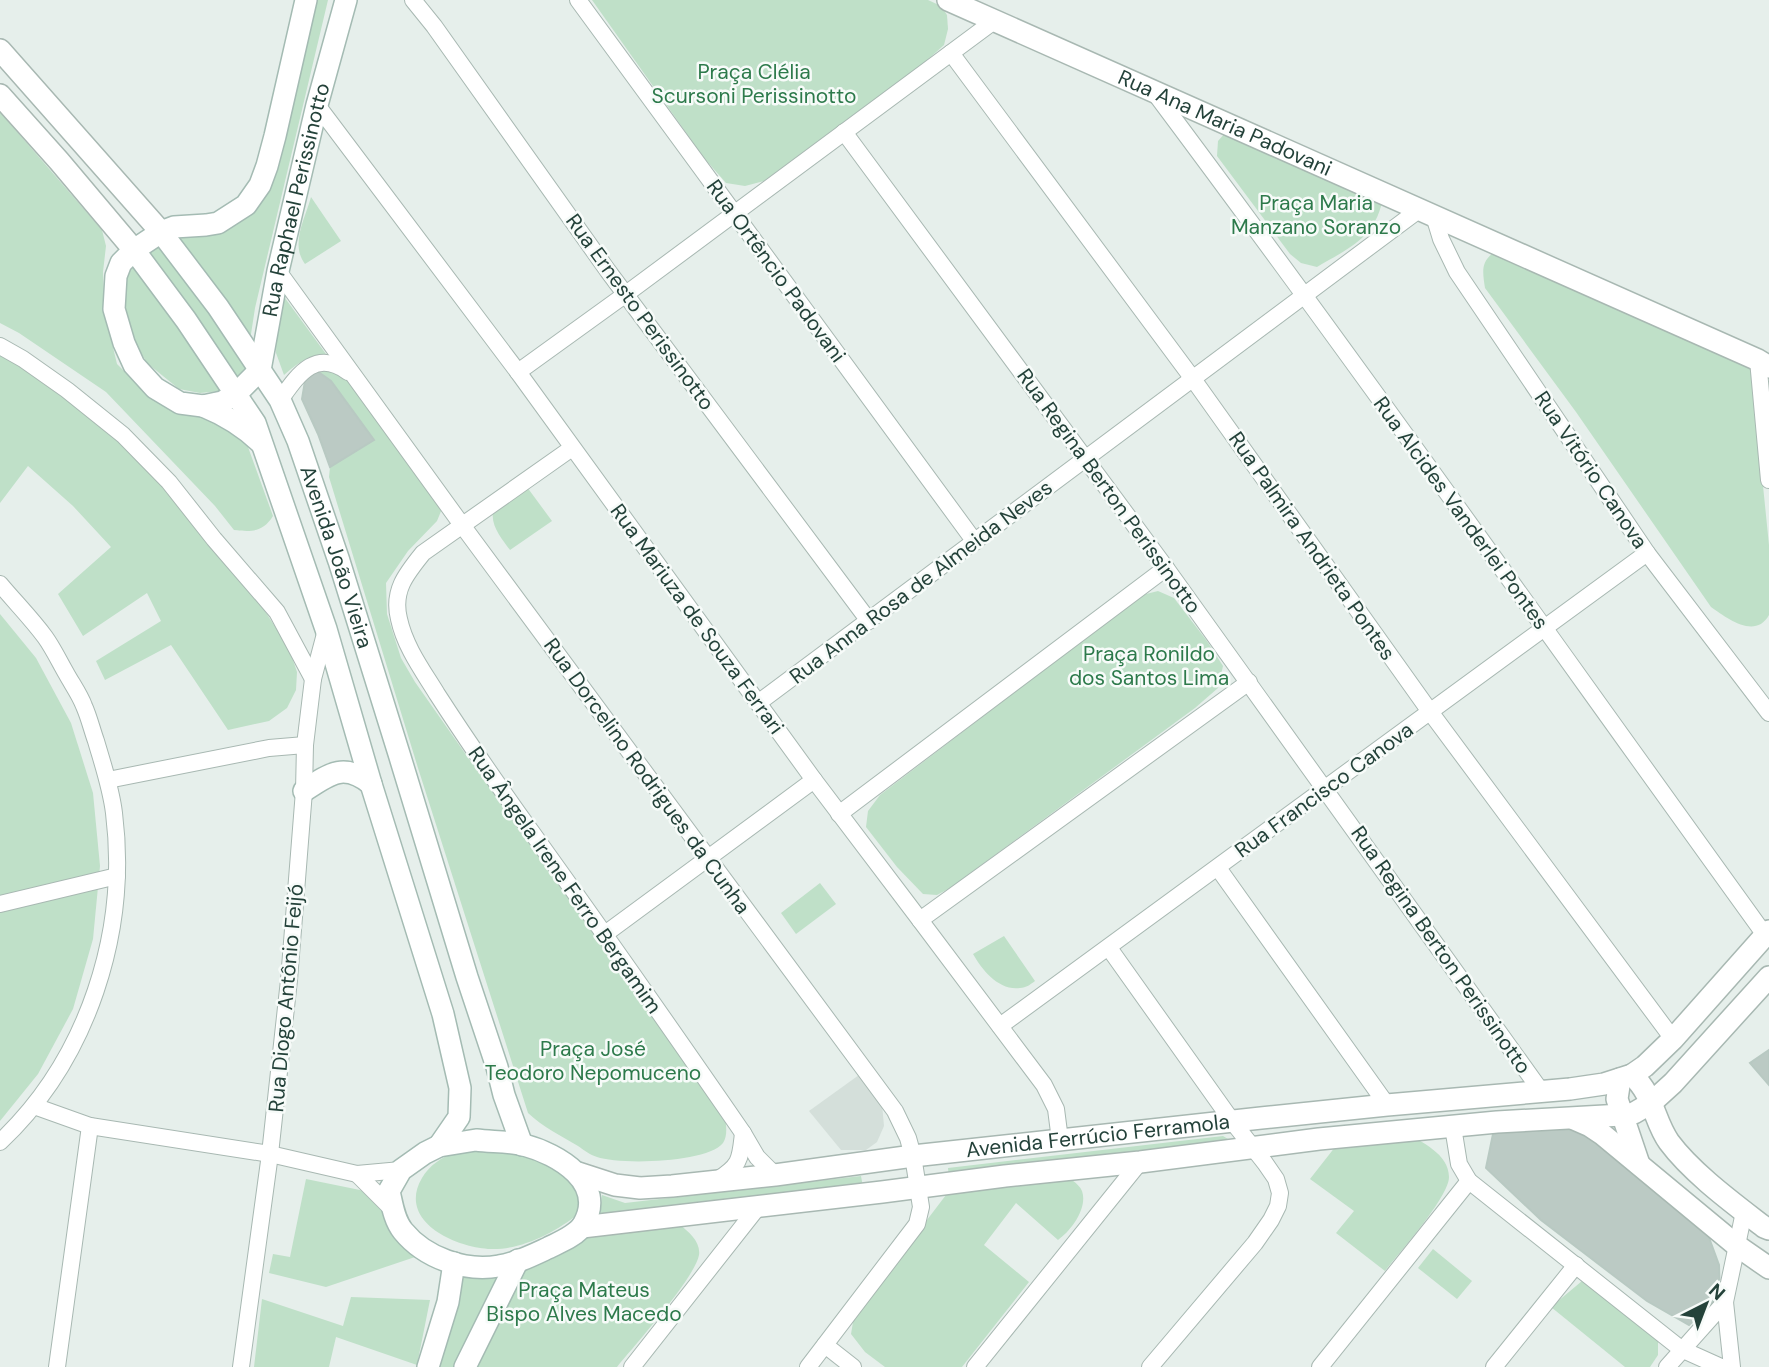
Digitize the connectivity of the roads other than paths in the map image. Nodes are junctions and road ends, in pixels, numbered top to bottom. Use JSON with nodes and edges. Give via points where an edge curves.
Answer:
{"nodes":[{"id":1,"x":306,"y":0,"type":"edge"},
{"id":2,"x":346,"y":0,"type":"edge"},
{"id":3,"x":413,"y":0,"type":"edge"},
{"id":4,"x":578,"y":0,"type":"edge"},
{"id":5,"x":948,"y":0,"type":"edge"},
{"id":6,"x":994,"y":21,"type":"junction"},
{"id":7,"x":0,"y":50,"type":"edge"},
{"id":8,"x":951,"y":53,"type":"junction"},
{"id":9,"x":1154,"y":92,"type":"junction"},
{"id":10,"x":0,"y":95,"type":"edge"},
{"id":11,"x":317,"y":105,"type":"junction"},
{"id":12,"x":844,"y":132,"type":"junction"},
{"id":13,"x":1427,"y":212,"type":"junction"},
{"id":14,"x":734,"y":214,"type":"junction"},
{"id":15,"x":160,"y":232,"type":"junction"},
{"id":16,"x":134,"y":250,"type":"junction"},
{"id":17,"x":278,"y":271,"type":"junction"},
{"id":18,"x":626,"y":294,"type":"junction"},
{"id":19,"x":1305,"y":295,"type":"junction"},
{"id":20,"x":0,"y":346,"type":"edge"},
{"id":21,"x":1763,"y":364,"type":"edge"},
{"id":22,"x":260,"y":370,"type":"junction"},
{"id":23,"x":518,"y":372,"type":"junction"},
{"id":24,"x":353,"y":376,"type":"junction"},
{"id":25,"x":1193,"y":379,"type":"junction"},
{"id":26,"x":236,"y":394,"type":"junction"},
{"id":27,"x":280,"y":400,"type":"junction"},
{"id":28,"x":203,"y":406,"type":"junction"},
{"id":29,"x":262,"y":444,"type":"junction"},
{"id":30,"x":572,"y":448,"type":"junction"},
{"id":31,"x":1086,"y":459,"type":"junction"},
{"id":32,"x":1769,"y":480,"type":"edge"},
{"id":33,"x":462,"y":526,"type":"junction"},
{"id":34,"x":975,"y":542,"type":"junction"},
{"id":35,"x":1647,"y":553,"type":"junction"},
{"id":36,"x":1166,"y":568,"type":"junction"},
{"id":37,"x":0,"y":584,"type":"edge"},
{"id":38,"x":869,"y":621,"type":"junction"},
{"id":39,"x":326,"y":629,"type":"junction"},
{"id":40,"x":1544,"y":629,"type":"junction"},
{"id":41,"x":313,"y":679,"type":"junction"},
{"id":42,"x":1249,"y":682,"type":"junction"},
{"id":43,"x":758,"y":703,"type":"junction"},
{"id":44,"x":1430,"y":713,"type":"junction"},
{"id":45,"x":1769,"y":713,"type":"edge"},
{"id":46,"x":304,"y":745,"type":"junction"},
{"id":47,"x":108,"y":780,"type":"junction"},
{"id":48,"x":814,"y":780,"type":"junction"},
{"id":49,"x":371,"y":784,"type":"junction"},
{"id":50,"x":1326,"y":789,"type":"junction"},
{"id":51,"x":304,"y":791,"type":"junction"},
{"id":52,"x":839,"y":814,"type":"junction"},
{"id":53,"x":708,"y":858,"type":"junction"},
{"id":54,"x":1218,"y":868,"type":"junction"},
{"id":55,"x":117,"y":876,"type":"junction"},
{"id":56,"x":0,"y":904,"type":"edge"},
{"id":57,"x":920,"y":920,"type":"junction"},
{"id":58,"x":1767,"y":933,"type":"edge"},
{"id":59,"x":605,"y":934,"type":"junction"},
{"id":60,"x":1109,"y":948,"type":"junction"},
{"id":61,"x":1769,"y":977,"type":"edge"},
{"id":62,"x":1000,"y":1026,"type":"junction"},
{"id":63,"x":1673,"y":1039,"type":"junction"},
{"id":64,"x":1626,"y":1077,"type":"junction"},
{"id":65,"x":1541,"y":1091,"type":"junction"},
{"id":66,"x":1651,"y":1103,"type":"junction"},
{"id":67,"x":1387,"y":1105,"type":"junction"},
{"id":68,"x":34,"y":1106,"type":"junction"},
{"id":69,"x":1622,"y":1115,"type":"junction"},
{"id":70,"x":1569,"y":1118,"type":"junction"},
{"id":71,"x":1232,"y":1121,"type":"junction"},
{"id":72,"x":90,"y":1126,"type":"junction"},
{"id":73,"x":1453,"y":1127,"type":"junction"},
{"id":74,"x":743,"y":1133,"type":"junction"},
{"id":75,"x":1060,"y":1140,"type":"junction"},
{"id":76,"x":0,"y":1142,"type":"edge"},
{"id":77,"x":522,"y":1145,"type":"junction"},
{"id":78,"x":439,"y":1146,"type":"junction"},
{"id":79,"x":1252,"y":1147,"type":"junction"},
{"id":80,"x":270,"y":1154,"type":"junction"},
{"id":81,"x":913,"y":1156,"type":"junction"},
{"id":82,"x":1140,"y":1162,"type":"junction"},
{"id":83,"x":1639,"y":1164,"type":"junction"},
{"id":84,"x":401,"y":1170,"type":"junction"},
{"id":85,"x":578,"y":1173,"type":"junction"},
{"id":86,"x":357,"y":1174,"type":"junction"},
{"id":87,"x":775,"y":1175,"type":"junction"},
{"id":88,"x":717,"y":1180,"type":"junction"},
{"id":89,"x":1469,"y":1181,"type":"junction"},
{"id":90,"x":918,"y":1187,"type":"junction"},
{"id":91,"x":758,"y":1207,"type":"junction"},
{"id":92,"x":393,"y":1210,"type":"junction"},
{"id":93,"x":1744,"y":1212,"type":"junction"},
{"id":94,"x":582,"y":1227,"type":"junction"},
{"id":95,"x":1769,"y":1229,"type":"edge"},
{"id":96,"x":1736,"y":1245,"type":"junction"},
{"id":97,"x":518,"y":1260,"type":"junction"},
{"id":98,"x":454,"y":1263,"type":"junction"},
{"id":99,"x":1576,"y":1265,"type":"junction"},
{"id":100,"x":1769,"y":1268,"type":"edge"},
{"id":101,"x":1725,"y":1302,"type":"junction"},
{"id":102,"x":825,"y":1345,"type":"junction"},
{"id":103,"x":1681,"y":1349,"type":"junction"},
{"id":104,"x":57,"y":1367,"type":"edge"},
{"id":105,"x":241,"y":1367,"type":"edge"},
{"id":106,"x":428,"y":1367,"type":"edge"},
{"id":107,"x":465,"y":1367,"type":"edge"},
{"id":108,"x":632,"y":1367,"type":"edge"},
{"id":109,"x":807,"y":1367,"type":"edge"},
{"id":110,"x":853,"y":1367,"type":"edge"},
{"id":111,"x":975,"y":1367,"type":"edge"},
{"id":112,"x":1150,"y":1367,"type":"edge"},
{"id":113,"x":1320,"y":1367,"type":"edge"},
{"id":114,"x":1494,"y":1367,"type":"edge"},
{"id":115,"x":1667,"y":1367,"type":"edge"},
{"id":116,"x":1720,"y":1367,"type":"edge"},
{"id":117,"x":1732,"y":1367,"type":"edge"}],
"edges":[{"from":1,"to":15,"type":"street","name":"Rua Raphael Perissinotto","via":[[260,185],[246,205],[218,223],[174,226]]},
{"from":2,"to":11,"type":"street","name":"Rua Raphael Perissinotto"},
{"from":3,"to":18,"type":"street","name":"Rua Ernesto Perissinotto"},
{"from":4,"to":14,"type":"street","name":"Rua Ortêncio Padovani"},
{"from":5,"to":6,"type":"street","name":"Rua Ana Maria Padovani"},
{"from":6,"to":8,"type":"street"},
{"from":6,"to":9,"type":"street","name":"Rua Ana Maria Padovani"},
{"from":7,"to":15,"type":"street","name":"Avenida João Vieira"},
{"from":8,"to":12,"type":"street"},
{"from":8,"to":25,"type":"street","name":"Rua Palmira Andrieta Pontes"},
{"from":9,"to":13,"type":"street","name":"Rua Ana Maria Padovani"},
{"from":9,"to":19,"type":"street","name":"Rua Alcides Vanderlei Pontes"},
{"from":10,"to":16,"type":"street","name":"Avenida João Vieira"},
{"from":11,"to":17,"type":"street","name":"Rua Raphael Perissinotto"},
{"from":11,"to":23,"type":"street","name":"Rua Mariuza de Souza Ferrari"},
{"from":12,"to":14,"type":"street"},
{"from":12,"to":31,"type":"street","name":"Rua Regina Berton Perissinotto"},
{"from":13,"to":19,"type":"street","name":"Rua Anna Rosa de Almeida Neves"},
{"from":13,"to":21,"type":"street","name":"Rua Ana Maria Padovani"},
{"from":13,"to":35,"type":"street","name":"Rua Vitório Canova","via":[[1458,271]]},
{"from":14,"to":18,"type":"street"},
{"from":14,"to":34,"type":"street","name":"Rua Ortêncio Padovani"},
{"from":15,"to":16,"type":"street","name":"Rua Raphael Perissinotto"},
{"from":15,"to":22,"type":"street","name":"Avenida João Vieira"},
{"from":16,"to":26,"type":"street","name":"Avenida João Vieira"},
{"from":16,"to":28,"type":"street","via":[[116,276],[114,309],[124,343],[134,365],[155,388],[180,403]]},
{"from":17,"to":22,"type":"street","name":"Rua Raphael Perissinotto"},
{"from":17,"to":24,"type":"street","name":"Rua Dorcelino Rodrigues da Cunha"},
{"from":18,"to":23,"type":"street"},
{"from":18,"to":38,"type":"street","name":"Rua Ernesto Perissinotto"},
{"from":19,"to":25,"type":"street","name":"Rua Anna Rosa de Almeida Neves"},
{"from":19,"to":40,"type":"street","name":"Rua Alcides Vanderlei Pontes"},
{"from":20,"to":41,"type":"street","via":[[76,397],[123,435],[169,482],[276,612]]},
{"from":21,"to":32,"type":"street"},
{"from":22,"to":26,"type":"street"},
{"from":22,"to":27,"type":"street","name":"Avenida João Vieira"},
{"from":23,"to":30,"type":"street","name":"Rua Mariuza de Souza Ferrari"},
{"from":24,"to":27,"type":"street","via":[[331,363],[309,366]]},
{"from":24,"to":33,"type":"street","name":"Rua Dorcelino Rodrigues da Cunha"},
{"from":25,"to":31,"type":"street","name":"Rua Anna Rosa de Almeida Neves"},
{"from":25,"to":44,"type":"street","name":"Rua Palmira Andrieta Pontes"},
{"from":26,"to":28,"type":"street"},
{"from":26,"to":29,"type":"street","name":"Avenida João Vieira"},
{"from":27,"to":77,"type":"street","name":"Avenida João Vieira","via":[[338,561]]},
{"from":28,"to":29,"type":"street","via":[[236,422]]},
{"from":29,"to":39,"type":"street","name":"Avenida João Vieira"},
{"from":30,"to":33,"type":"street"},
{"from":30,"to":43,"type":"street","name":"Rua Mariuza de Souza Ferrari"},
{"from":31,"to":34,"type":"street","name":"Rua Anna Rosa de Almeida Neves"},
{"from":31,"to":36,"type":"street","name":"Rua Regina Berton Perissinotto"},
{"from":33,"to":53,"type":"street","name":"Rua Dorcelino Rodrigues da Cunha"},
{"from":33,"to":59,"type":"street","name":"Rua Ângela Irene Ferro Bergamim","via":[[423,553],[405,575],[397,603],[399,620],[411,652],[476,755]]},
{"from":34,"to":38,"type":"street","name":"Rua Anna Rosa de Almeida Neves"},
{"from":35,"to":40,"type":"street","name":"Rua Francisco Canova"},
{"from":35,"to":45,"type":"street","name":"Rua Vitório Canova"},
{"from":36,"to":42,"type":"street","name":"Rua Regina Berton Perissinotto"},
{"from":36,"to":52,"type":"street"},
{"from":37,"to":47,"type":"street","via":[[46,638],[85,706]]},
{"from":38,"to":43,"type":"street","name":"Rua Anna Rosa de Almeida Neves"},
{"from":39,"to":41,"type":"street","name":"Rua Diogo Antônio Feijó"},
{"from":39,"to":49,"type":"street","name":"Avenida João Vieira"},
{"from":40,"to":44,"type":"street","name":"Rua Francisco Canova"},
{"from":40,"to":58,"type":"street","name":"Rua Alcides Vanderlei Pontes"},
{"from":41,"to":46,"type":"street","name":"Rua Diogo Antônio Feijó"},
{"from":42,"to":50,"type":"street","name":"Rua Regina Berton Perissinotto"},
{"from":42,"to":57,"type":"street"},
{"from":43,"to":48,"type":"street","name":"Rua Mariuza de Souza Ferrari"},
{"from":44,"to":50,"type":"street","name":"Rua Francisco Canova"},
{"from":44,"to":63,"type":"street","name":"Rua Palmira Andrieta Pontes"},
{"from":46,"to":47,"type":"street"},
{"from":46,"to":51,"type":"street","name":"Rua Diogo Antônio Feijó"},
{"from":47,"to":55,"type":"street"},
{"from":48,"to":52,"type":"street","name":"Rua Mariuza de Souza Ferrari"},
{"from":48,"to":53,"type":"street"},
{"from":49,"to":51,"type":"street","via":[[351,773],[333,772]]},
{"from":49,"to":78,"type":"street","name":"Avenida João Vieira","via":[[443,1014],[460,1088],[459,1118]]},
{"from":50,"to":54,"type":"street","name":"Rua Francisco Canova"},
{"from":50,"to":65,"type":"street","name":"Rua Regina Berton Perissinotto"},
{"from":51,"to":80,"type":"street","name":"Rua Diogo Antônio Feijó"},
{"from":52,"to":57,"type":"street","name":"Rua Mariuza de Souza Ferrari"},
{"from":53,"to":59,"type":"street"},
{"from":53,"to":81,"type":"street","name":"Rua Dorcelino Rodrigues da Cunha","via":[[879,1087],[895,1111]]},
{"from":54,"to":60,"type":"street","name":"Rua Francisco Canova"},
{"from":54,"to":67,"type":"street"},
{"from":55,"to":56,"type":"street"},
{"from":55,"to":68,"type":"street","via":[[114,917],[94,997],[78,1035]]},
{"from":57,"to":62,"type":"street","name":"Rua Mariuza de Souza Ferrari"},
{"from":58,"to":63,"type":"street"},
{"from":59,"to":74,"type":"street","name":"Rua Ângela Irene Ferro Bergamim"},
{"from":60,"to":62,"type":"street","name":"Rua Francisco Canova"},
{"from":60,"to":71,"type":"street"},
{"from":61,"to":66,"type":"street"},
{"from":62,"to":75,"type":"street","name":"Rua Mariuza de Souza Ferrari","via":[[1044,1085],[1056,1109]]},
{"from":63,"to":64,"type":"street"},
{"from":64,"to":65,"type":"street","name":"Avenida Ferrúcio Ferramola"},
{"from":64,"to":66,"type":"street","via":[[1638,1080]]},
{"from":64,"to":69,"type":"street","via":[[1617,1099]]},
{"from":65,"to":67,"type":"street","name":"Avenida Ferrúcio Ferramola"},
{"from":66,"to":69,"type":"street","name":"Avenida Ferrúcio Ferramola"},
{"from":66,"to":93,"type":"street","via":[[1668,1140]]},
{"from":67,"to":71,"type":"street","name":"Avenida Ferrúcio Ferramola"},
{"from":68,"to":72,"type":"street"},
{"from":68,"to":76,"type":"street"},
{"from":69,"to":70,"type":"street","name":"Avenida Ferrúcio Ferramola"},
{"from":69,"to":83,"type":"street"},
{"from":70,"to":73,"type":"street","name":"Avenida Ferrúcio Ferramola"},
{"from":70,"to":83,"type":"street","via":[[1590,1126]]},
{"from":71,"to":75,"type":"street","name":"Avenida Ferrúcio Ferramola"},
{"from":71,"to":79,"type":"street"},
{"from":72,"to":80,"type":"street"},
{"from":72,"to":104,"type":"street"},
{"from":73,"to":79,"type":"street","name":"Avenida Ferrúcio Ferramola"},
{"from":73,"to":89,"type":"street","via":[[1459,1164]]},
{"from":74,"to":87,"type":"street","name":"Rua Ângela Irene Ferro Bergamim"},
{"from":74,"to":88,"type":"street","via":[[740,1159]]},
{"from":75,"to":81,"type":"street","name":"Avenida Ferrúcio Ferramola"},
{"from":77,"to":78,"type":"street","name":"Avenida João Vieira","via":[[476,1140]]},
{"from":77,"to":85,"type":"street","name":"Avenida João Vieira"},
{"from":78,"to":84,"type":"street","name":"Avenida João Vieira"},
{"from":79,"to":82,"type":"street","name":"Avenida Ferrúcio Ferramola"},
{"from":79,"to":112,"type":"street","via":[[1276,1179],[1280,1193],[1272,1220]]},
{"from":80,"to":86,"type":"street"},
{"from":80,"to":105,"type":"street","name":"Rua Diogo Antônio Feijó"},
{"from":81,"to":87,"type":"street","name":"Avenida Ferrúcio Ferramola"},
{"from":81,"to":90,"type":"street","name":"Rua Dorcelino Rodrigues da Cunha"},
{"from":82,"to":90,"type":"street","name":"Avenida Ferrúcio Ferramola"},
{"from":82,"to":111,"type":"street"},
{"from":83,"to":96,"type":"street"},
{"from":84,"to":86,"type":"street"},
{"from":84,"to":92,"type":"street","via":[[390,1191]]},
{"from":85,"to":88,"type":"street","name":"Avenida Ferrúcio Ferramola","via":[[640,1188]]},
{"from":85,"to":94,"type":"street","via":[[587,1188],[590,1208]]},
{"from":86,"to":92,"type":"street"},
{"from":87,"to":88,"type":"street","name":"Avenida Ferrúcio Ferramola"},
{"from":89,"to":99,"type":"street"},
{"from":89,"to":113,"type":"street"},
{"from":90,"to":91,"type":"street","name":"Avenida Ferrúcio Ferramola"},
{"from":90,"to":102,"type":"street","name":"Rua Dorcelino Rodrigues da Cunha","via":[[921,1207],[917,1224]]},
{"from":91,"to":94,"type":"street","name":"Avenida Ferrúcio Ferramola"},
{"from":91,"to":108,"type":"street"},
{"from":92,"to":98,"type":"street","via":[[401,1229],[414,1241]]},
{"from":93,"to":95,"type":"street"},
{"from":93,"to":96,"type":"street"},
{"from":94,"to":97,"type":"street"},
{"from":96,"to":100,"type":"street"},
{"from":96,"to":101,"type":"street"},
{"from":97,"to":98,"type":"street","via":[[485,1268]]},
{"from":97,"to":107,"type":"street"},
{"from":98,"to":106,"type":"street","via":[[448,1302]]},
{"from":99,"to":103,"type":"street"},
{"from":99,"to":114,"type":"street"},
{"from":101,"to":103,"type":"street"},
{"from":101,"to":117,"type":"street"},
{"from":102,"to":109,"type":"street","name":"Rua Dorcelino Rodrigues da Cunha"},
{"from":102,"to":110,"type":"street"},
{"from":103,"to":115,"type":"street"},
{"from":103,"to":116,"type":"street"}]}
